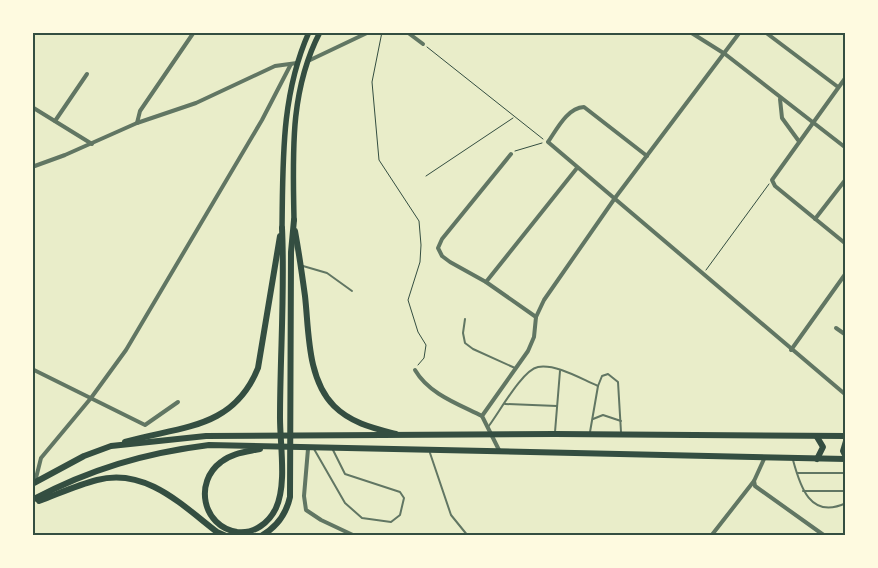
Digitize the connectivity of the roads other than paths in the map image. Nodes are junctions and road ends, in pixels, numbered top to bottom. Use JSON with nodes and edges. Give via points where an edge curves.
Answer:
{"nodes":[{"id":1,"x":194,"y":32,"type":"edge"},
{"id":2,"x":309,"y":32,"type":"edge"},
{"id":3,"x":320,"y":32,"type":"edge"},
{"id":4,"x":369,"y":32,"type":"edge"},
{"id":5,"x":407,"y":32,"type":"edge"},
{"id":6,"x":690,"y":32,"type":"edge"},
{"id":7,"x":740,"y":32,"type":"edge"},
{"id":8,"x":765,"y":32,"type":"edge"},
{"id":9,"x":423,"y":44,"type":"road end"},
{"id":10,"x":725,"y":54,"type":"junction"},
{"id":11,"x":306,"y":62,"type":"junction"},
{"id":12,"x":294,"y":64,"type":"junction"},
{"id":13,"x":87,"y":74,"type":"dead end"},
{"id":14,"x":846,"y":77,"type":"edge"},
{"id":15,"x":838,"y":87,"type":"junction"},
{"id":16,"x":780,"y":98,"type":"junction"},
{"id":17,"x":32,"y":107,"type":"edge"},
{"id":18,"x":55,"y":121,"type":"junction"},
{"id":19,"x":811,"y":122,"type":"junction"},
{"id":20,"x":137,"y":123,"type":"junction"},
{"id":21,"x":798,"y":140,"type":"junction"},
{"id":22,"x":92,"y":144,"type":"junction"},
{"id":23,"x":846,"y":148,"type":"edge"},
{"id":24,"x":511,"y":154,"type":"road end"},
{"id":25,"x":647,"y":156,"type":"junction"},
{"id":26,"x":32,"y":166,"type":"edge"},
{"id":27,"x":577,"y":168,"type":"junction"},
{"id":28,"x":846,"y":179,"type":"edge"},
{"id":29,"x":615,"y":198,"type":"junction"},
{"id":30,"x":815,"y":219,"type":"junction"},
{"id":31,"x":294,"y":220,"type":"junction"},
{"id":32,"x":282,"y":228,"type":"junction"},
{"id":33,"x":846,"y":244,"type":"edge"},
{"id":34,"x":301,"y":265,"type":"junction"},
{"id":35,"x":846,"y":273,"type":"edge"},
{"id":36,"x":486,"y":282,"type":"junction"},
{"id":37,"x":352,"y":291,"type":"dead end"},
{"id":38,"x":536,"y":317,"type":"junction"},
{"id":39,"x":466,"y":319,"type":"dead end"},
{"id":40,"x":836,"y":328,"type":"dead end"},
{"id":41,"x":846,"y":335,"type":"edge"},
{"id":42,"x":791,"y":350,"type":"junction"},
{"id":43,"x":516,"y":368,"type":"junction"},
{"id":44,"x":32,"y":369,"type":"edge"},
{"id":45,"x":415,"y":370,"type":"road end"},
{"id":46,"x":560,"y":370,"type":"junction"},
{"id":47,"x":598,"y":386,"type":"junction"},
{"id":48,"x":846,"y":395,"type":"edge"},
{"id":49,"x":91,"y":398,"type":"junction"},
{"id":50,"x":178,"y":402,"type":"dead end"},
{"id":51,"x":505,"y":404,"type":"junction"},
{"id":52,"x":558,"y":406,"type":"junction"},
{"id":53,"x":482,"y":416,"type":"junction"},
{"id":54,"x":592,"y":419,"type":"junction"},
{"id":55,"x":621,"y":421,"type":"junction"},
{"id":56,"x":488,"y":427,"type":"junction"},
{"id":57,"x":554,"y":434,"type":"junction"},
{"id":58,"x":493,"y":435,"type":"junction"},
{"id":59,"x":590,"y":435,"type":"junction"},
{"id":60,"x":621,"y":435,"type":"junction"},
{"id":61,"x":405,"y":436,"type":"junction"},
{"id":62,"x":846,"y":436,"type":"edge"},
{"id":63,"x":818,"y":437,"type":"junction"},
{"id":64,"x":846,"y":441,"type":"edge"},
{"id":65,"x":111,"y":446,"type":"junction"},
{"id":66,"x":270,"y":447,"type":"junction"},
{"id":67,"x":311,"y":449,"type":"junction"},
{"id":68,"x":332,"y":449,"type":"junction"},
{"id":69,"x":430,"y":450,"type":"junction"},
{"id":70,"x":500,"y":452,"type":"junction"},
{"id":71,"x":846,"y":458,"type":"edge"},
{"id":72,"x":764,"y":459,"type":"junction"},
{"id":73,"x":817,"y":459,"type":"junction"},
{"id":74,"x":793,"y":460,"type":"junction"},
{"id":75,"x":797,"y":473,"type":"junction"},
{"id":76,"x":846,"y":473,"type":"edge"},
{"id":77,"x":754,"y":481,"type":"junction"},
{"id":78,"x":34,"y":483,"type":"edge"},
{"id":79,"x":803,"y":491,"type":"junction"},
{"id":80,"x":846,"y":492,"type":"edge"},
{"id":81,"x":32,"y":501,"type":"edge"},
{"id":82,"x":846,"y":502,"type":"edge"},
{"id":83,"x":226,"y":536,"type":"edge"},
{"id":84,"x":261,"y":536,"type":"edge"},
{"id":85,"x":355,"y":536,"type":"edge"},
{"id":86,"x":468,"y":536,"type":"edge"},
{"id":87,"x":711,"y":536,"type":"edge"},
{"id":88,"x":825,"y":536,"type":"edge"}],
"edges":[{"from":1,"to":20,"type":"street","via":[[140,111]]},
{"from":2,"to":12,"type":"main road"},
{"from":3,"to":11,"type":"main road"},
{"from":4,"to":11,"type":"street"},
{"from":5,"to":9,"type":"street"},
{"from":6,"to":10,"type":"street"},
{"from":7,"to":10,"type":"street"},
{"from":8,"to":15,"type":"street"},
{"from":10,"to":16,"type":"street"},
{"from":10,"to":25,"type":"street"},
{"from":11,"to":31,"type":"main road","via":[[293,132]]},
{"from":12,"to":20,"type":"street","via":[[275,66],[196,103]]},
{"from":12,"to":32,"type":"main road","via":[[284,132]]},
{"from":12,"to":49,"type":"street","via":[[126,350]]},
{"from":13,"to":18,"type":"street"},
{"from":14,"to":15,"type":"street"},
{"from":15,"to":19,"type":"street"},
{"from":16,"to":19,"type":"street"},
{"from":16,"to":21,"type":"street","via":[[782,118]]},
{"from":17,"to":18,"type":"street"},
{"from":18,"to":22,"type":"street"},
{"from":19,"to":21,"type":"street"},
{"from":19,"to":23,"type":"street"},
{"from":20,"to":22,"type":"street"},
{"from":21,"to":30,"type":"street","via":[[772,180]]},
{"from":22,"to":26,"type":"street"},
{"from":24,"to":36,"type":"street","via":[[438,244],[442,256]]},
{"from":25,"to":27,"type":"street","via":[[584,108],[574,110],[565,118],[548,142]]},
{"from":25,"to":29,"type":"street"},
{"from":27,"to":29,"type":"street"},
{"from":27,"to":36,"type":"street"},
{"from":28,"to":30,"type":"street"},
{"from":29,"to":38,"type":"street","via":[[554,285]]},
{"from":29,"to":42,"type":"street"},
{"from":30,"to":33,"type":"street"},
{"from":31,"to":34,"type":"main road"},
{"from":31,"to":84,"type":"main road","via":[[291,252],[291,464],[287,508],[272,530]]},
{"from":32,"to":65,"type":"main road","via":[[258,368],[243,396],[228,410],[199,425]]},
{"from":32,"to":66,"type":"main road","via":[[280,499],[271,518],[250,531],[236,532],[216,521],[209,513],[204,491],[212,470],[233,455]]},
{"from":34,"to":37,"type":"lane","via":[[327,273]]},
{"from":34,"to":61,"type":"main road","via":[[310,344],[321,387],[333,405],[360,424]]},
{"from":35,"to":42,"type":"street"},
{"from":36,"to":38,"type":"street"},
{"from":38,"to":43,"type":"street","via":[[534,338]]},
{"from":39,"to":43,"type":"lane","via":[[465,343]]},
{"from":40,"to":41,"type":"street"},
{"from":42,"to":48,"type":"street"},
{"from":43,"to":53,"type":"street"},
{"from":44,"to":49,"type":"street"},
{"from":45,"to":53,"type":"street","via":[[421,380],[436,392]]},
{"from":46,"to":47,"type":"lane"},
{"from":46,"to":51,"type":"lane","via":[[535,368]]},
{"from":46,"to":52,"type":"lane"},
{"from":47,"to":54,"type":"lane"},
{"from":47,"to":55,"type":"lane","via":[[605,374],[618,382]]},
{"from":49,"to":50,"type":"street","via":[[145,425]]},
{"from":49,"to":78,"type":"street","via":[[41,458]]},
{"from":51,"to":52,"type":"lane"},
{"from":51,"to":56,"type":"lane"},
{"from":52,"to":57,"type":"lane"},
{"from":53,"to":56,"type":"street"},
{"from":54,"to":55,"type":"lane","via":[[603,415]]},
{"from":54,"to":59,"type":"lane"},
{"from":55,"to":60,"type":"lane"},
{"from":56,"to":58,"type":"street"},
{"from":57,"to":58,"type":"main road"},
{"from":57,"to":59,"type":"main road"},
{"from":58,"to":61,"type":"main road"},
{"from":58,"to":70,"type":"street"},
{"from":59,"to":60,"type":"main road"},
{"from":60,"to":63,"type":"main road"},
{"from":61,"to":65,"type":"main road","via":[[206,436]]},
{"from":62,"to":63,"type":"main road"},
{"from":63,"to":73,"type":"main road","via":[[823,447]]},
{"from":64,"to":71,"type":"main road","via":[[843,451]]},
{"from":65,"to":78,"type":"main road","via":[[84,456]]},
{"from":66,"to":67,"type":"main road"},
{"from":66,"to":81,"type":"main road","via":[[210,446],[163,451],[105,467],[60,485]]},
{"from":67,"to":68,"type":"main road"},
{"from":67,"to":68,"type":"lane","via":[[345,503],[362,518],[391,522],[400,515],[404,498],[400,492],[345,474]]},
{"from":67,"to":85,"type":"street","via":[[304,496],[306,510]]},
{"from":68,"to":69,"type":"main road"},
{"from":69,"to":70,"type":"main road"},
{"from":69,"to":86,"type":"lane","via":[[451,515]]},
{"from":70,"to":72,"type":"main road"},
{"from":71,"to":73,"type":"main road"},
{"from":72,"to":74,"type":"main road"},
{"from":72,"to":77,"type":"street"},
{"from":73,"to":74,"type":"main road"},
{"from":74,"to":75,"type":"lane"},
{"from":75,"to":76,"type":"lane"},
{"from":75,"to":79,"type":"lane"},
{"from":77,"to":87,"type":"street"},
{"from":77,"to":88,"type":"street","via":[[755,486]]},
{"from":79,"to":80,"type":"lane"},
{"from":79,"to":82,"type":"lane","via":[[811,502],[818,505]]},
{"from":81,"to":83,"type":"main road","via":[[98,480],[132,478],[158,488]]}]}
